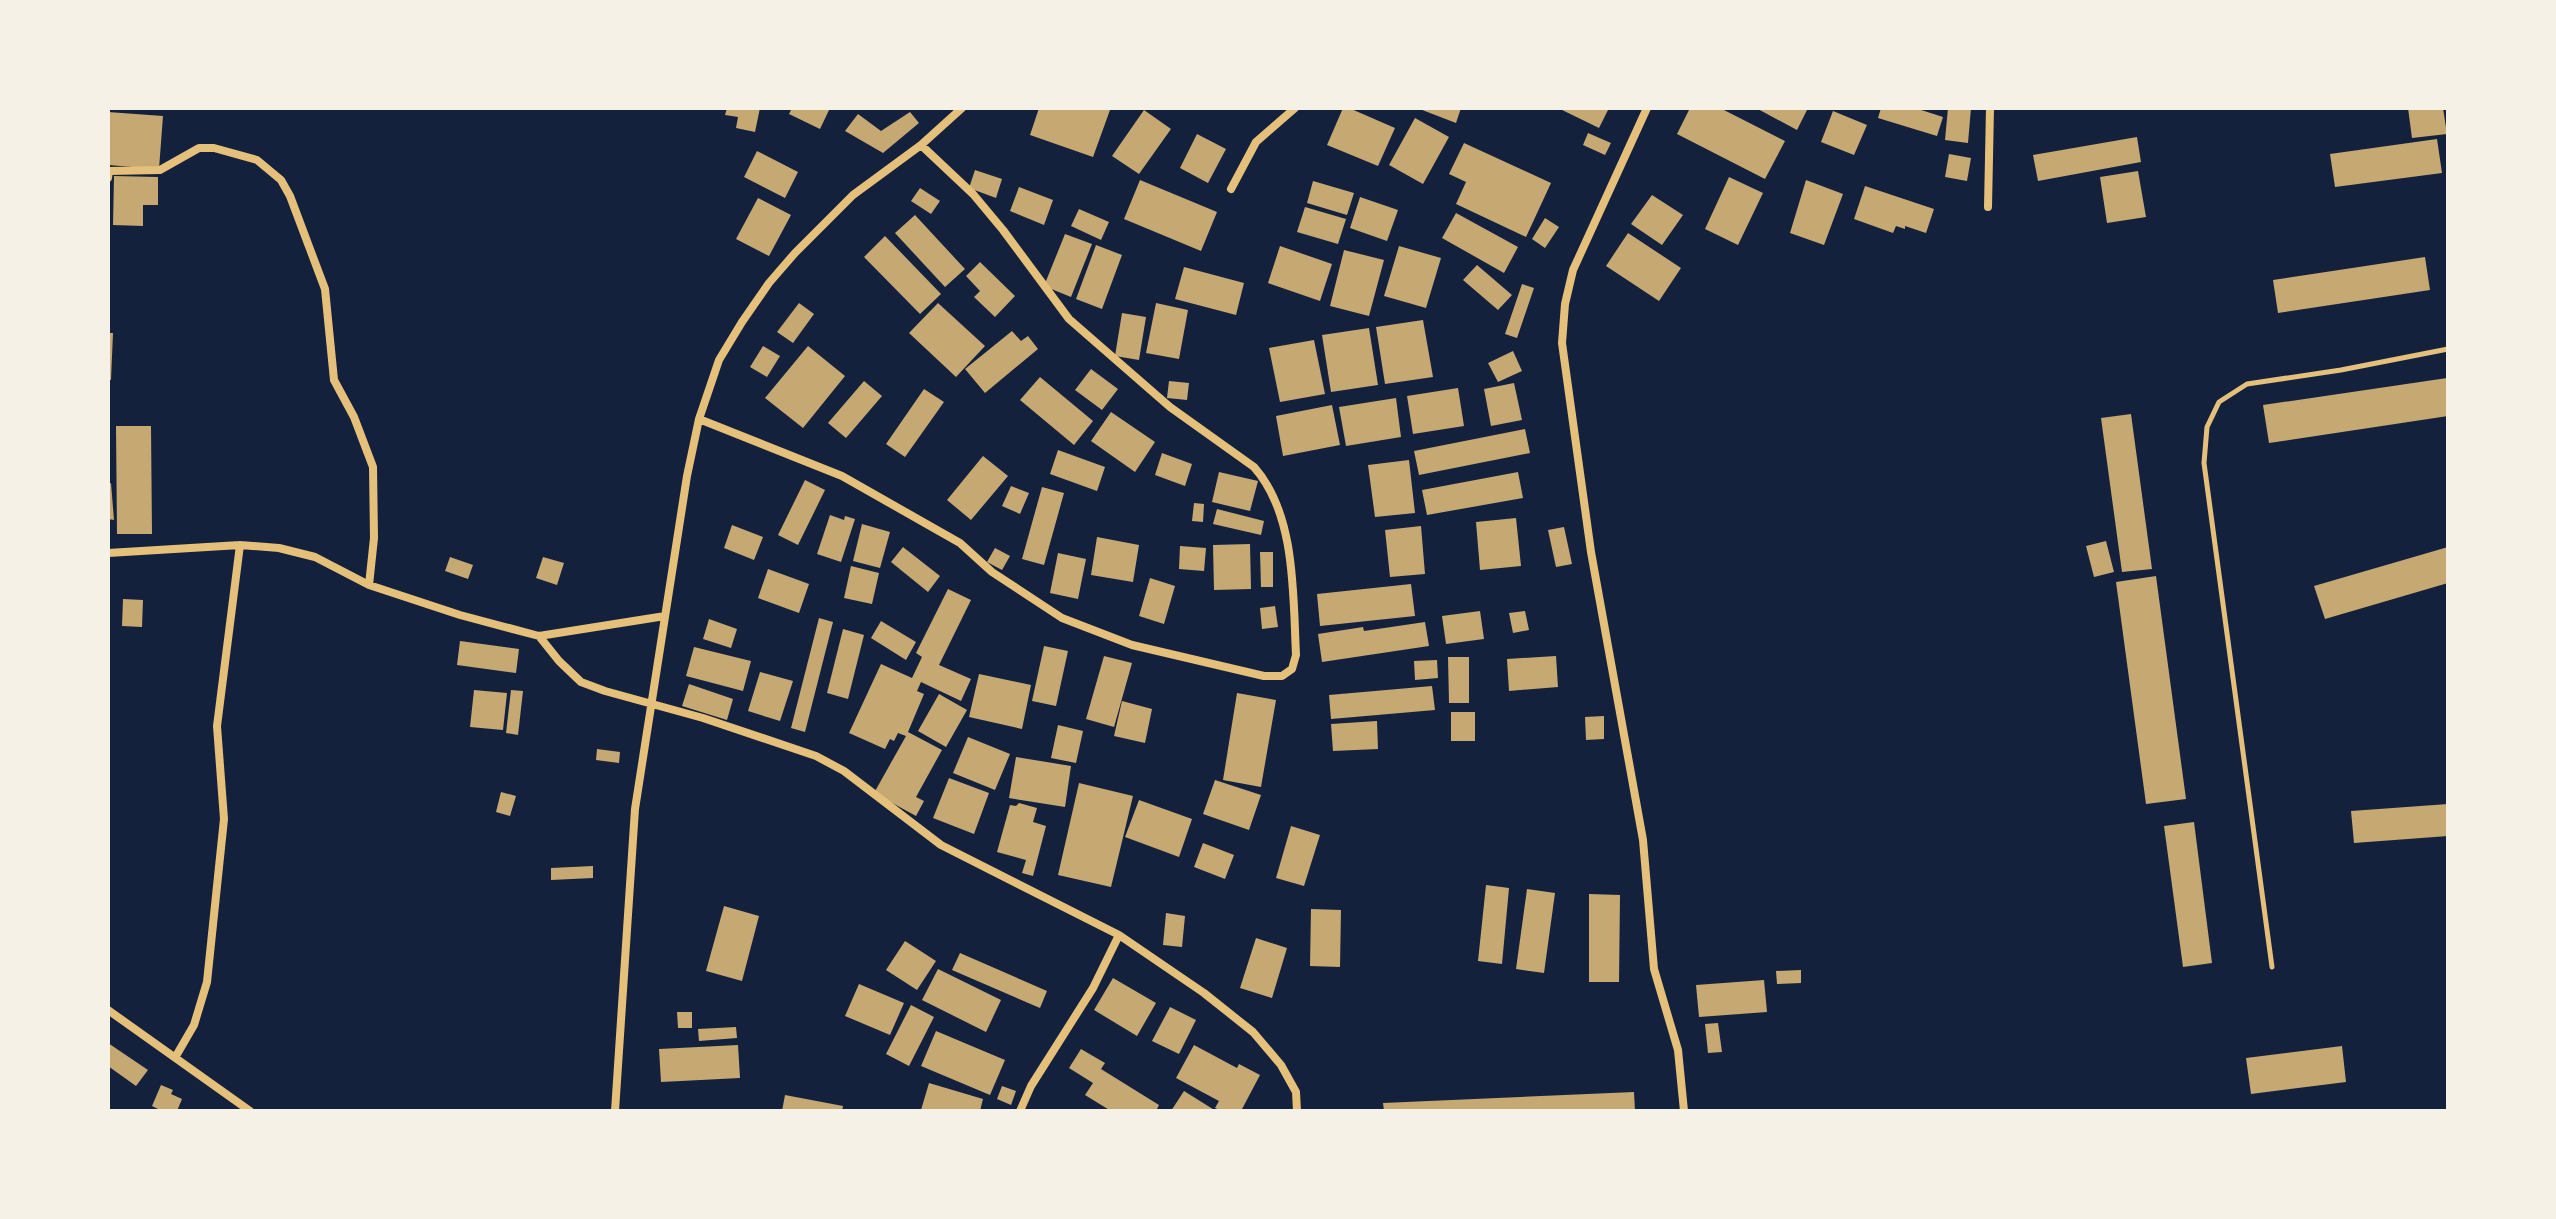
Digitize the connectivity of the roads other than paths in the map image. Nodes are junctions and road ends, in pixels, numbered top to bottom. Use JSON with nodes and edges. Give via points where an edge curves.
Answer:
{"nodes":[{"id":1,"x":962,"y":108,"type":"edge"},
{"id":2,"x":1295,"y":108,"type":"edge"},
{"id":3,"x":1647,"y":108,"type":"edge"},
{"id":4,"x":1990,"y":108,"type":"edge"},
{"id":5,"x":921,"y":145,"type":"junction"},
{"id":6,"x":108,"y":178,"type":"edge"},
{"id":7,"x":1231,"y":189,"type":"dead end"},
{"id":8,"x":1988,"y":207,"type":"dead end"},
{"id":9,"x":2448,"y":349,"type":"edge"},
{"id":10,"x":699,"y":419,"type":"junction"},
{"id":11,"x":240,"y":545,"type":"junction"},
{"id":12,"x":108,"y":553,"type":"edge"},
{"id":13,"x":369,"y":585,"type":"junction"},
{"id":14,"x":665,"y":616,"type":"junction"},
{"id":15,"x":539,"y":636,"type":"junction"},
{"id":16,"x":651,"y":705,"type":"junction"},
{"id":17,"x":1119,"y":935,"type":"junction"},
{"id":18,"x":2272,"y":967,"type":"dead end"},
{"id":19,"x":108,"y":1010,"type":"edge"},
{"id":20,"x":176,"y":1056,"type":"junction"},
{"id":21,"x":250,"y":1111,"type":"edge"},
{"id":22,"x":615,"y":1111,"type":"edge"},
{"id":23,"x":1020,"y":1111,"type":"edge"},
{"id":24,"x":1297,"y":1111,"type":"edge"},
{"id":25,"x":1684,"y":1111,"type":"edge"}],
"edges":[{"from":1,"to":5,"type":"street"},
{"from":2,"to":7,"type":"street","via":[[1256,142]]},
{"from":3,"to":25,"type":"street","via":[[1573,270],[1562,343],[1591,552],[1643,840],[1654,969],[1678,1050]]},
{"from":4,"to":8,"type":"street"},
{"from":5,"to":10,"type":"street","via":[[853,195],[769,283],[719,360]]},
{"from":5,"to":10,"type":"street","via":[[973,194],[1069,319],[1170,407],[1265,479],[1279,511],[1291,565],[1296,655],[1292,669],[1282,676],[1264,676],[1132,645],[1062,618],[992,572],[960,543],[842,476]]},
{"from":6,"to":13,"type":"street","via":[[109,171],[160,170],[199,148],[214,148],[257,160],[281,180],[325,289],[334,380],[373,467]]},
{"from":9,"to":18,"type":"lane","via":[[2247,384],[2219,402],[2207,427],[2204,463]]},
{"from":10,"to":14,"type":"street"},
{"from":11,"to":12,"type":"street"},
{"from":11,"to":13,"type":"street","via":[[315,557]]},
{"from":11,"to":20,"type":"street","via":[[217,726],[224,819],[207,982],[194,1025]]},
{"from":13,"to":15,"type":"street"},
{"from":14,"to":15,"type":"street"},
{"from":14,"to":16,"type":"street"},
{"from":15,"to":16,"type":"street","via":[[581,682]]},
{"from":16,"to":17,"type":"street","via":[[816,756],[844,771],[941,845]]},
{"from":16,"to":22,"type":"street","via":[[635,809]]},
{"from":17,"to":23,"type":"street"},
{"from":17,"to":24,"type":"street","via":[[1253,1032],[1289,1078]]},
{"from":19,"to":20,"type":"street"},
{"from":20,"to":21,"type":"street"}]}
